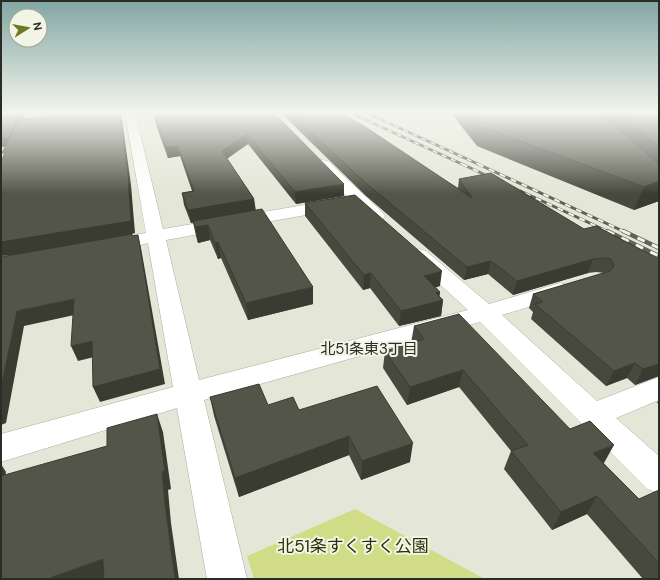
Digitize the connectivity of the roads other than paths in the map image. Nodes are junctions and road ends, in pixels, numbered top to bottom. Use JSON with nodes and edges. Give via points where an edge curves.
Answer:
{"nodes":[{"id":1,"x":136,"y":140,"type":"edge"},
{"id":2,"x":311,"y":151,"type":"edge"},
{"id":3,"x":359,"y":200,"type":"junction"},
{"id":4,"x":155,"y":236,"type":"junction"},
{"id":5,"x":123,"y":242,"type":"edge"},
{"id":6,"x":581,"y":284,"type":"edge"},
{"id":7,"x":484,"y":313,"type":"junction"},
{"id":8,"x":659,"y":388,"type":"edge"},
{"id":9,"x":188,"y":394,"type":"junction"},
{"id":10,"x":592,"y":415,"type":"junction"},
{"id":11,"x":1,"y":448,"type":"edge"},
{"id":12,"x":659,"y":478,"type":"edge"},
{"id":13,"x":228,"y":579,"type":"edge"}],
"edges":[{"from":1,"to":4,"type":"street"},
{"from":2,"to":3,"type":"street"},
{"from":3,"to":4,"type":"street"},
{"from":3,"to":7,"type":"street"},
{"from":4,"to":5,"type":"street"},
{"from":4,"to":9,"type":"street"},
{"from":6,"to":7,"type":"street"},
{"from":7,"to":9,"type":"street"},
{"from":7,"to":10,"type":"street"},
{"from":8,"to":10,"type":"street"},
{"from":9,"to":11,"type":"street"},
{"from":9,"to":13,"type":"street"},
{"from":10,"to":12,"type":"street"}]}
